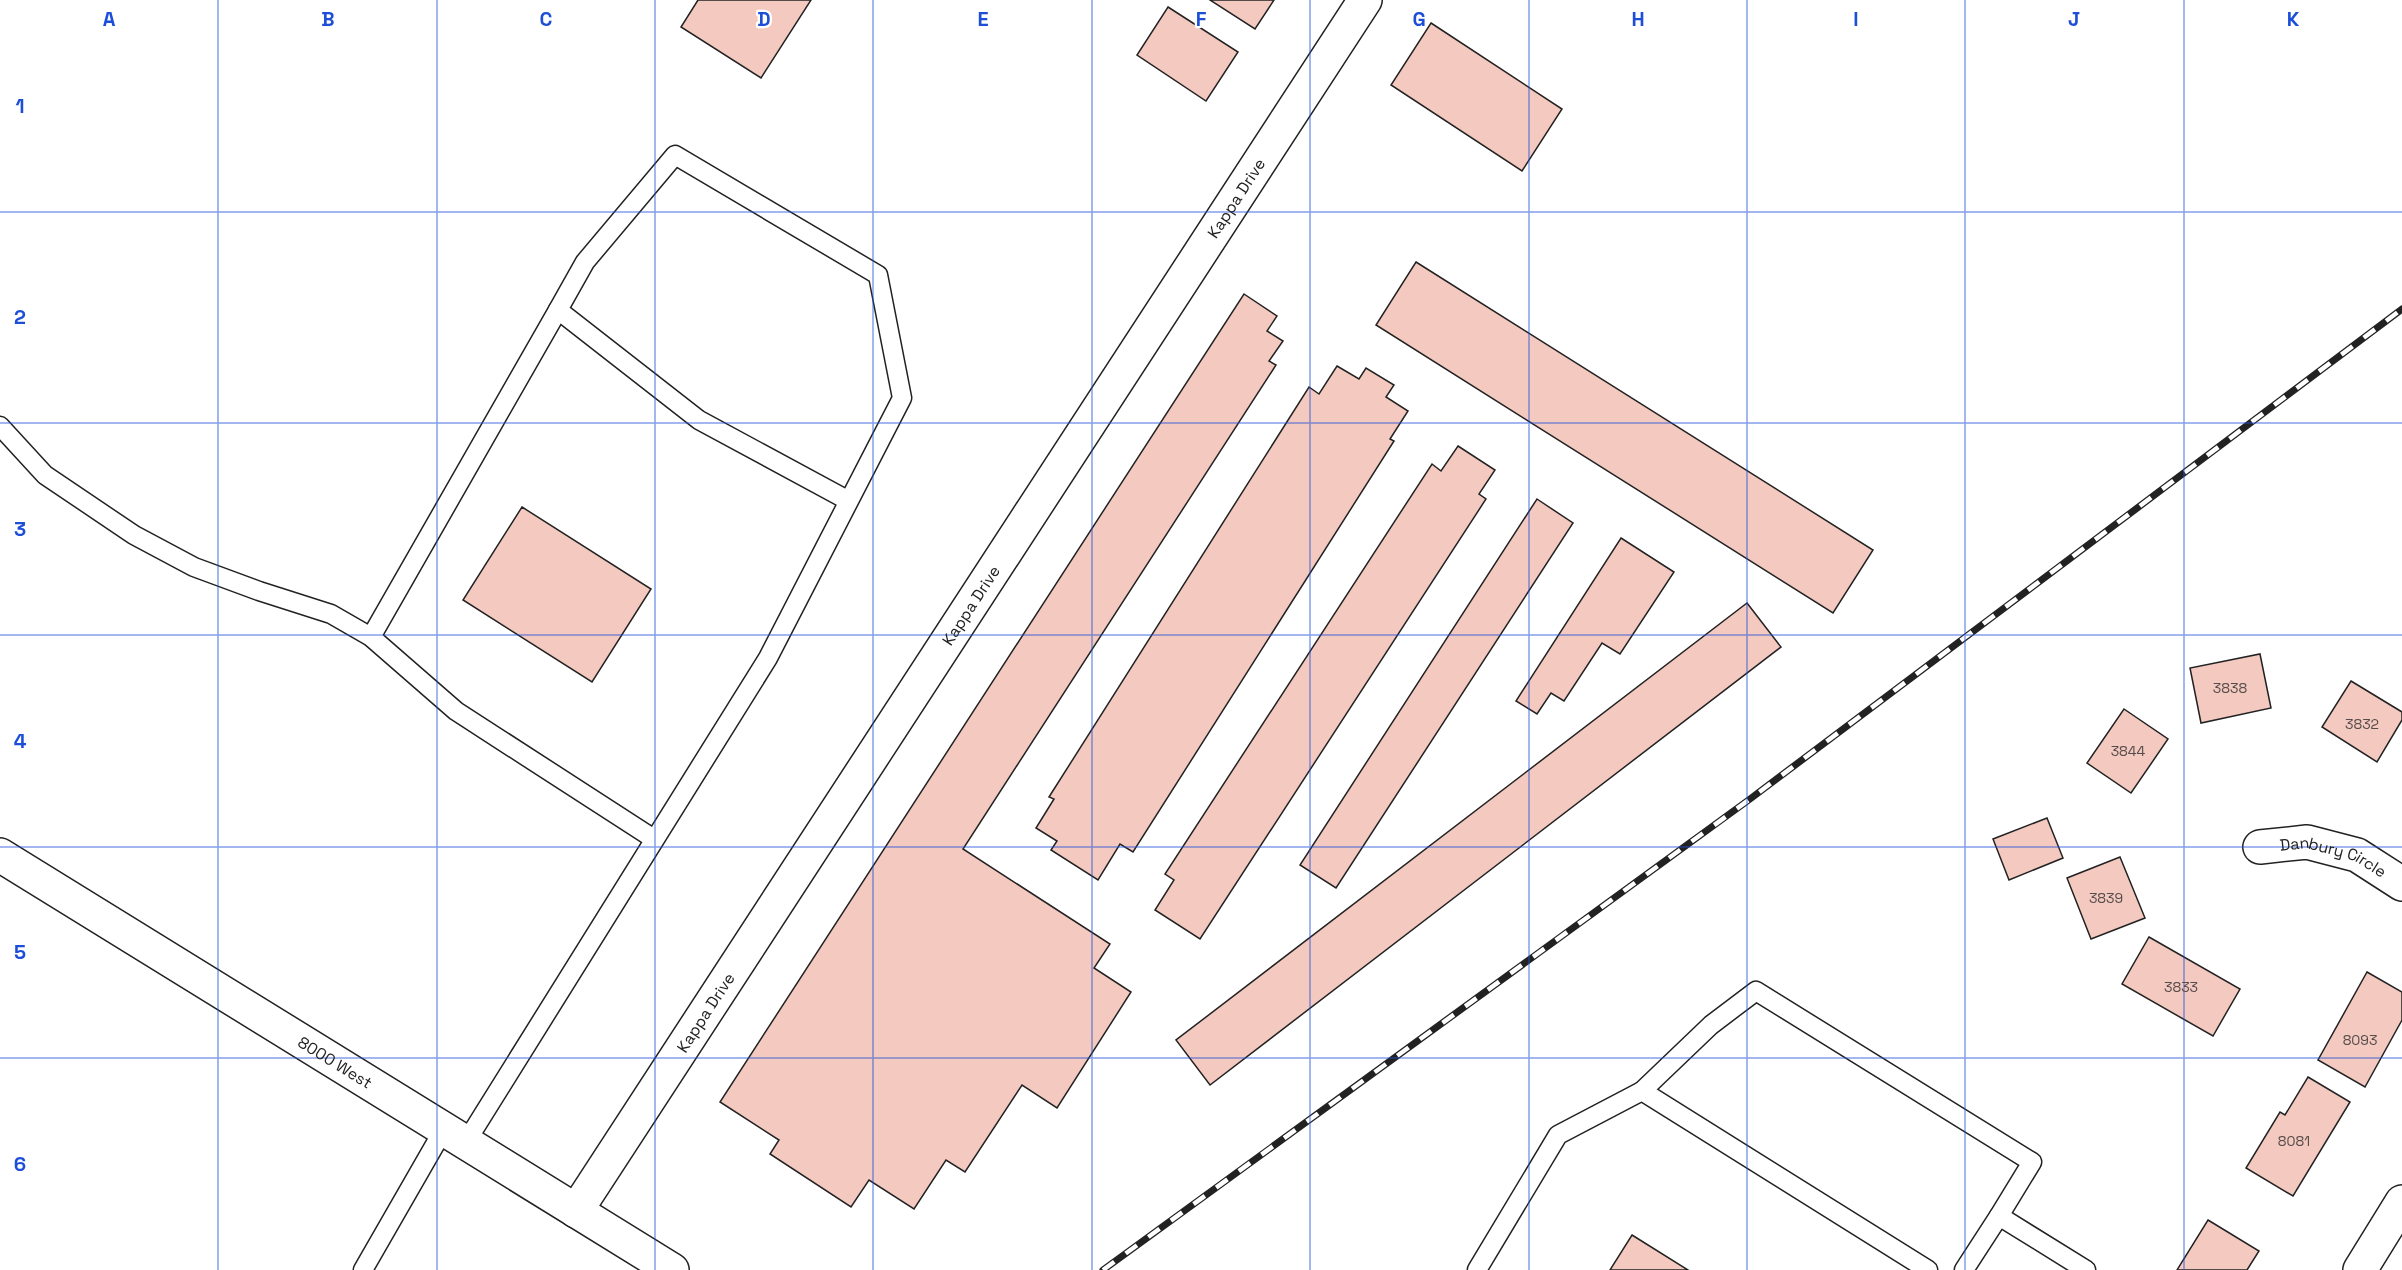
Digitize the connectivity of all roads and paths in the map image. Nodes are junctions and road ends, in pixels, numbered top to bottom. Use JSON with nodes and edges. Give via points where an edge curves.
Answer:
{"nodes":[{"id":1,"x":1365,"y":0,"type":"edge"},
{"id":2,"x":558,"y":310,"type":"junction"},
{"id":3,"x":0,"y":426,"type":"edge"},
{"id":4,"x":849,"y":501,"type":"junction"},
{"id":5,"x":371,"y":637,"type":"junction"},
{"id":6,"x":654,"y":839,"type":"junction"},
{"id":7,"x":2260,"y":847,"type":"dead end"},
{"id":8,"x":0,"y":855,"type":"edge"},
{"id":9,"x":2402,"y":884,"type":"edge"},
{"id":10,"x":1642,"y":1091,"type":"junction"},
{"id":11,"x":455,"y":1135,"type":"junction"},
{"id":12,"x":2402,"y":1202,"type":"edge"},
{"id":13,"x":576,"y":1211,"type":"junction"},
{"id":14,"x":1999,"y":1216,"type":"junction"},
{"id":15,"x":363,"y":1270,"type":"edge"},
{"id":16,"x":672,"y":1270,"type":"edge"},
{"id":17,"x":1477,"y":1270,"type":"edge"},
{"id":18,"x":1928,"y":1270,"type":"edge"},
{"id":19,"x":1964,"y":1270,"type":"edge"},
{"id":20,"x":2086,"y":1270,"type":"edge"},
{"id":21,"x":2360,"y":1270,"type":"edge"}],
"edges":[{"from":1,"to":13,"type":"street","name":"Kappa Drive"},
{"from":2,"to":4,"type":"lane","via":[[699,420]]},
{"from":2,"to":4,"type":"lane","via":[[585,262],[675,155],[878,275],[902,398]]},
{"from":2,"to":5,"type":"lane"},
{"from":3,"to":5,"type":"lane","via":[[45,475],[134,535],[194,567],[331,614]]},
{"from":4,"to":6,"type":"lane","via":[[768,658]]},
{"from":5,"to":6,"type":"lane","via":[[456,711]]},
{"from":6,"to":11,"type":"lane"},
{"from":7,"to":9,"type":"street","name":"Danbury Circle","via":[[2307,842],[2357,855]]},
{"from":8,"to":11,"type":"street","name":"8000 West"},
{"from":10,"to":14,"type":"lane","via":[[1711,1025],[1756,991],[2032,1162]]},
{"from":10,"to":17,"type":"lane","via":[[1558,1135]]},
{"from":10,"to":18,"type":"lane"},
{"from":11,"to":13,"type":"street","name":"8000 West"},
{"from":11,"to":15,"type":"lane"},
{"from":12,"to":21,"type":"street"},
{"from":13,"to":16,"type":"street","name":"8000 West"},
{"from":14,"to":19,"type":"lane"},
{"from":14,"to":20,"type":"lane"}]}
